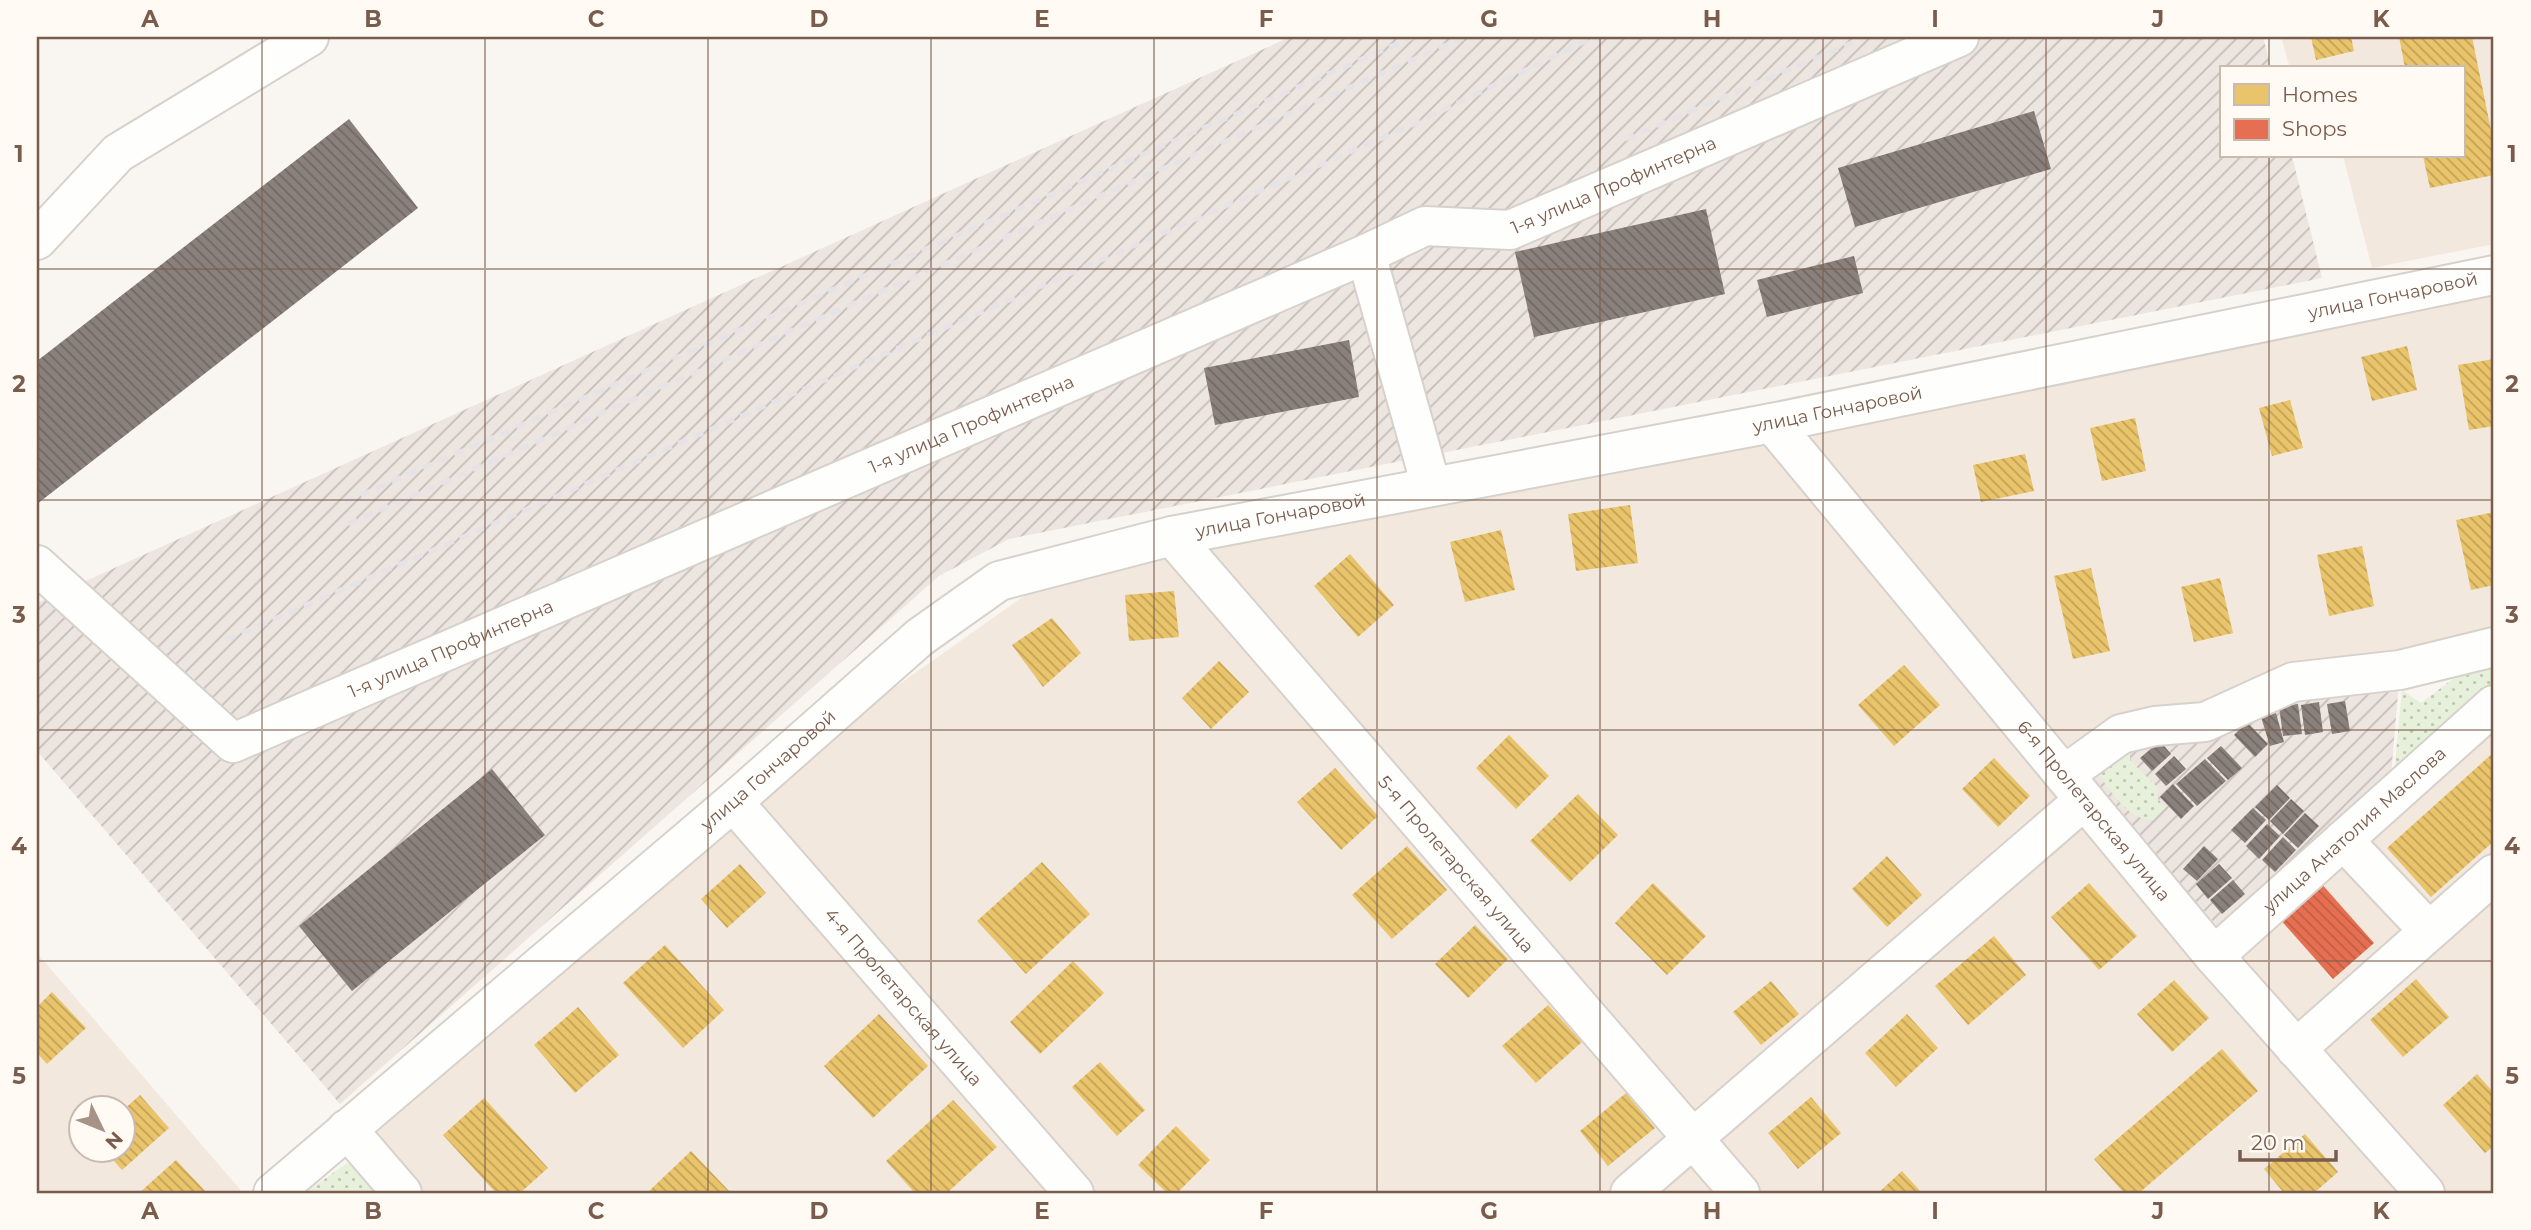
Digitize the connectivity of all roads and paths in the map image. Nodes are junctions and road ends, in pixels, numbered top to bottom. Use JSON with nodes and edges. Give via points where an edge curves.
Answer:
{"nodes":[{"id":1,"x":309,"y":37,"type":"edge"},
{"id":2,"x":1959,"y":37,"type":"edge"},
{"id":3,"x":37,"y":240,"type":"edge"},
{"id":4,"x":1366,"y":254,"type":"junction"},
{"id":5,"x":2494,"y":275,"type":"edge"},
{"id":6,"x":1772,"y":423,"type":"junction"},
{"id":7,"x":1431,"y":486,"type":"junction"},
{"id":8,"x":1172,"y":536,"type":"junction"},
{"id":9,"x":37,"y":565,"type":"edge"},
{"id":10,"x":2494,"y":647,"type":"edge"},
{"id":11,"x":2494,"y":705,"type":"edge"},
{"id":12,"x":2073,"y":788,"type":"junction"},
{"id":13,"x":733,"y":802,"type":"junction"},
{"id":14,"x":2343,"y":840,"type":"junction"},
{"id":15,"x":2494,"y":874,"type":"edge"},
{"id":16,"x":2429,"y":931,"type":"junction"},
{"id":17,"x":2214,"y":956,"type":"junction"},
{"id":18,"x":2296,"y":1049,"type":"junction"},
{"id":19,"x":347,"y":1129,"type":"junction"},
{"id":20,"x":1693,"y":1140,"type":"junction"},
{"id":21,"x":274,"y":1193,"type":"edge"},
{"id":22,"x":402,"y":1193,"type":"edge"},
{"id":23,"x":1074,"y":1193,"type":"edge"},
{"id":24,"x":1630,"y":1193,"type":"edge"},
{"id":25,"x":1740,"y":1193,"type":"edge"},
{"id":26,"x":2425,"y":1193,"type":"edge"}],
"edges":[{"from":1,"to":3,"type":"street","via":[[118,153]]},
{"from":2,"to":4,"type":"street","name":"1-я улица Профинтерна","via":[[1510,230],[1425,226]]},
{"from":4,"to":7,"type":"street"},
{"from":4,"to":9,"type":"street","name":"1-я улица Профинтерна","via":[[233,743]]},
{"from":5,"to":6,"type":"street","name":"улица Гончаровой"},
{"from":6,"to":7,"type":"street","name":"улица Гончаровой"},
{"from":6,"to":12,"type":"street","name":"6-я Пролетарская улица"},
{"from":7,"to":8,"type":"street","name":"улица Гончаровой"},
{"from":8,"to":13,"type":"street","name":"улица Гончаровой","via":[[999,581],[920,636]]},
{"from":8,"to":20,"type":"street","name":"5-я Пролетарская улица"},
{"from":10,"to":12,"type":"street","via":[[2400,670],[2293,682],[2206,722],[2122,734]]},
{"from":11,"to":14,"type":"street","name":"улица Анатолия Маслова"},
{"from":12,"to":17,"type":"street","name":"6-я Пролетарская улица"},
{"from":12,"to":20,"type":"street"},
{"from":13,"to":19,"type":"street","name":"улица Гончаровой"},
{"from":13,"to":23,"type":"street","name":"4-я Пролетарская улица"},
{"from":14,"to":16,"type":"street"},
{"from":14,"to":17,"type":"street","name":"улица Анатолия Маслова"},
{"from":15,"to":16,"type":"street"},
{"from":16,"to":18,"type":"street"},
{"from":17,"to":18,"type":"street","name":"6-я Пролетарская улица"},
{"from":18,"to":26,"type":"street","name":"6-я Пролетарская улица"},
{"from":19,"to":21,"type":"street","name":"улица Гончаровой"},
{"from":19,"to":22,"type":"street"},
{"from":20,"to":24,"type":"street"},
{"from":20,"to":25,"type":"street","name":"5-я Пролетарская улица"}]}
